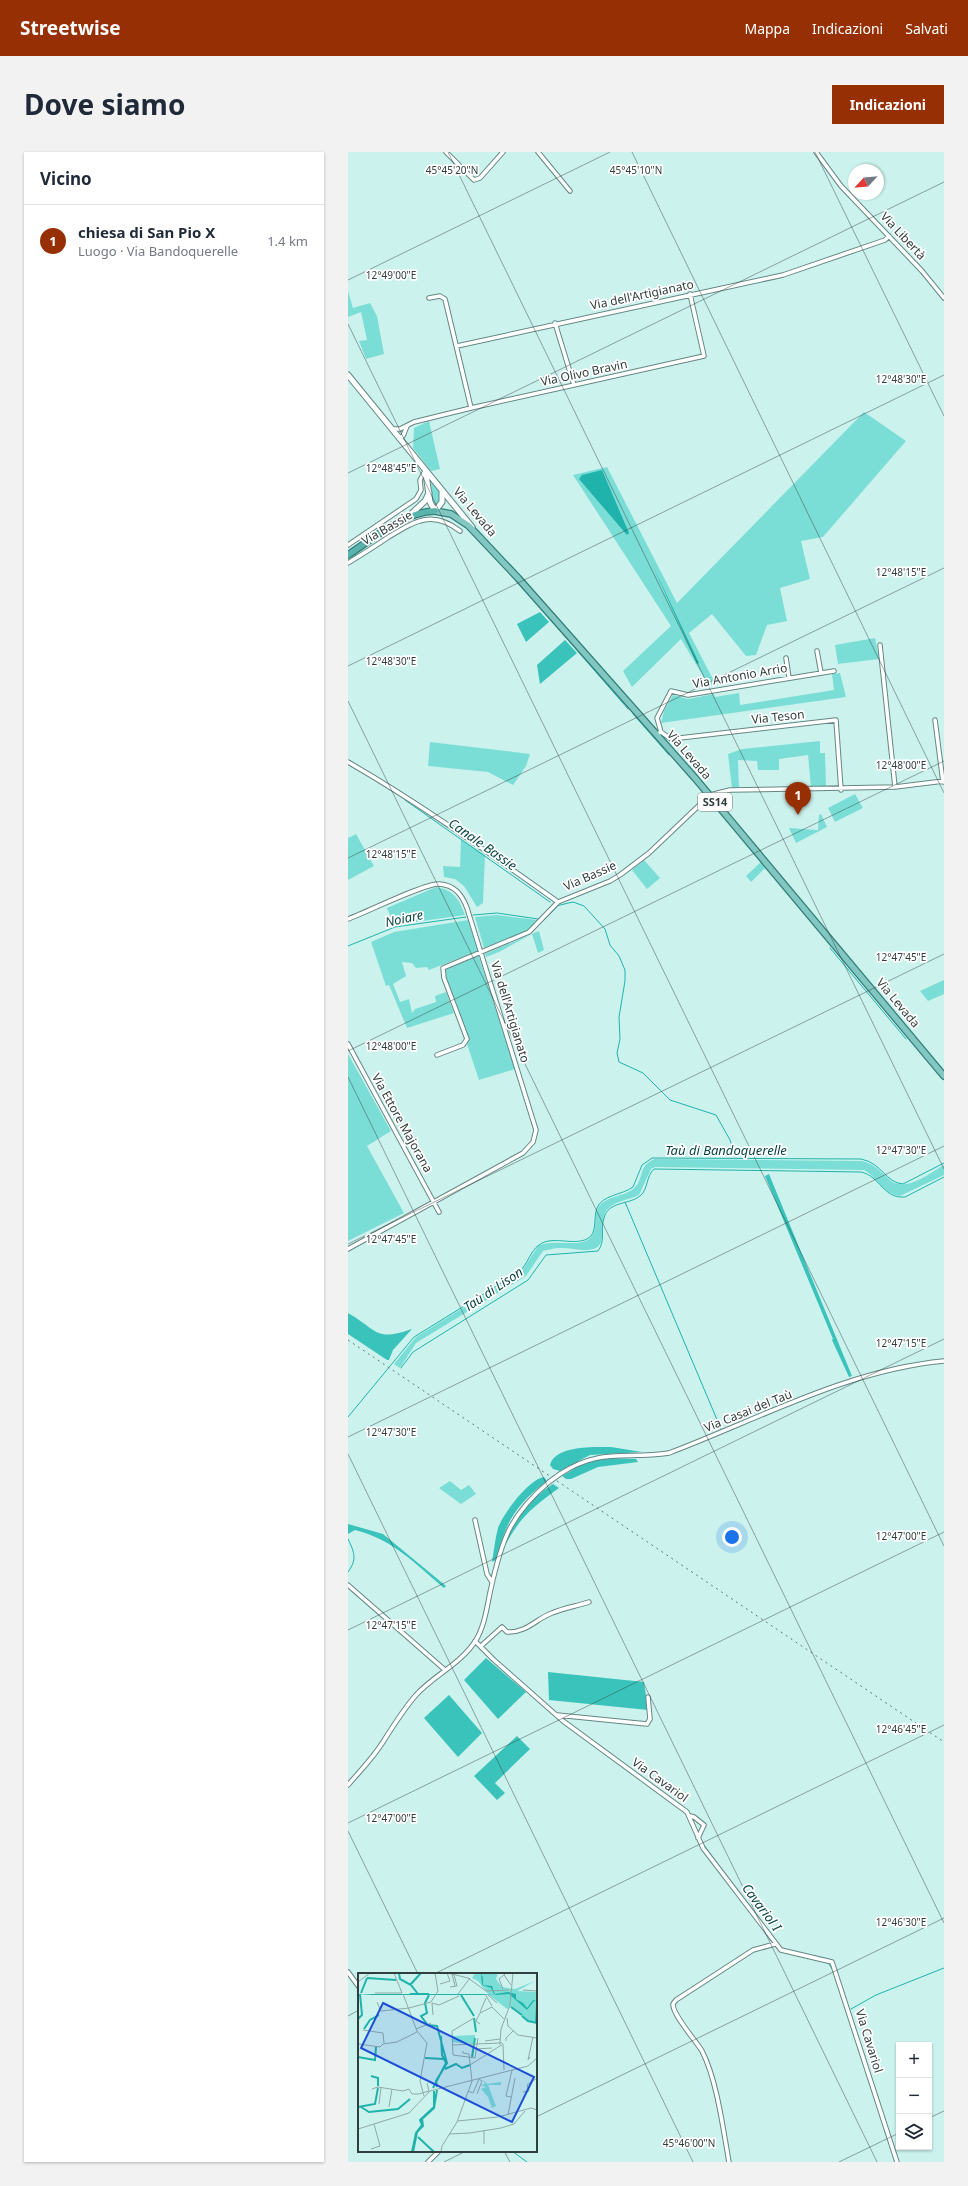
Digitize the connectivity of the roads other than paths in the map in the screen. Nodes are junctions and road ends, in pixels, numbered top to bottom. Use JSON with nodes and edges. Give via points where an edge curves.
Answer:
{"nodes":[{"id":1,"x":446,"y":152,"type":"edge"},
{"id":2,"x":503,"y":152,"type":"edge"},
{"id":3,"x":538,"y":152,"type":"edge"},
{"id":4,"x":816,"y":152,"type":"edge"},
{"id":5,"x":570,"y":191,"type":"dead end"},
{"id":6,"x":889,"y":236,"type":"junction"},
{"id":7,"x":690,"y":294,"type":"junction"},
{"id":8,"x":429,"y":298,"type":"dead end"},
{"id":9,"x":944,"y":298,"type":"edge"},
{"id":10,"x":555,"y":323,"type":"junction"},
{"id":11,"x":456,"y":346,"type":"junction"},
{"id":12,"x":348,"y":375,"type":"edge"},
{"id":13,"x":574,"y":385,"type":"junction"},
{"id":14,"x":471,"y":408,"type":"junction"},
{"id":15,"x":405,"y":427,"type":"junction"},
{"id":16,"x":392,"y":429,"type":"junction"},
{"id":17,"x":404,"y":433,"type":"junction"},
{"id":18,"x":399,"y":438,"type":"junction"},
{"id":19,"x":407,"y":447,"type":"junction"},
{"id":20,"x":425,"y":471,"type":"junction"},
{"id":21,"x":442,"y":490,"type":"junction"},
{"id":22,"x":429,"y":492,"type":"junction"},
{"id":23,"x":435,"y":511,"type":"junction"},
{"id":24,"x":408,"y":517,"type":"junction"},
{"id":25,"x":460,"y":531,"type":"dead end"},
{"id":26,"x":479,"y":535,"type":"junction"},
{"id":27,"x":348,"y":545,"type":"edge"},
{"id":28,"x":348,"y":555,"type":"edge"},
{"id":29,"x":348,"y":563,"type":"edge"},
{"id":30,"x":880,"y":645,"type":"dead end"},
{"id":31,"x":817,"y":651,"type":"dead end"},
{"id":32,"x":786,"y":658,"type":"dead end"},
{"id":33,"x":834,"y":671,"type":"dead end"},
{"id":34,"x":821,"y":673,"type":"junction"},
{"id":35,"x":789,"y":678,"type":"junction"},
{"id":36,"x":935,"y":720,"type":"dead end"},
{"id":37,"x":659,"y":733,"type":"junction"},
{"id":38,"x":348,"y":762,"type":"edge"},
{"id":39,"x":943,"y":781,"type":"edge"},
{"id":40,"x":895,"y":787,"type":"junction"},
{"id":41,"x":841,"y":790,"type":"junction"},
{"id":42,"x":710,"y":796,"type":"junction"},
{"id":43,"x":558,"y":902,"type":"junction"},
{"id":44,"x":348,"y":914,"type":"edge"},
{"id":45,"x":349,"y":919,"type":"edge"},
{"id":46,"x":481,"y":953,"type":"junction"},
{"id":47,"x":348,"y":1044,"type":"edge"},
{"id":48,"x":437,"y":1055,"type":"dead end"},
{"id":49,"x":944,"y":1076,"type":"edge"},
{"id":50,"x":434,"y":1201,"type":"junction"},
{"id":51,"x":439,"y":1212,"type":"dead end"},
{"id":52,"x":348,"y":1249,"type":"edge"},
{"id":53,"x":944,"y":1361,"type":"edge"},
{"id":54,"x":475,"y":1520,"type":"dead end"},
{"id":55,"x":492,"y":1582,"type":"junction"},
{"id":56,"x":348,"y":1585,"type":"edge"},
{"id":57,"x":589,"y":1602,"type":"dead end"},
{"id":58,"x":475,"y":1641,"type":"junction"},
{"id":59,"x":481,"y":1646,"type":"junction"},
{"id":60,"x":445,"y":1670,"type":"junction"},
{"id":61,"x":648,"y":1697,"type":"dead end"},
{"id":62,"x":557,"y":1715,"type":"junction"},
{"id":63,"x":348,"y":1784,"type":"edge"},
{"id":64,"x":690,"y":1816,"type":"junction"},
{"id":65,"x":698,"y":1838,"type":"junction"},
{"id":66,"x":775,"y":1944,"type":"junction"},
{"id":67,"x":348,"y":1972,"type":"edge"},
{"id":68,"x":358,"y":1986,"type":"edge"},
{"id":69,"x":438,"y":2152,"type":"edge"},
{"id":70,"x":428,"y":2162,"type":"edge"},
{"id":71,"x":729,"y":2162,"type":"edge"},
{"id":72,"x":897,"y":2162,"type":"edge"}],
"edges":[{"from":1,"to":2,"type":"street","via":[[474,180],[480,178]]},
{"from":3,"to":5,"type":"street"},
{"from":4,"to":6,"type":"street","name":"Via Libertà","via":[[841,186]]},
{"from":6,"to":7,"type":"street","name":"Via dell'Artigianato","via":[[885,240],[783,275]]},
{"from":6,"to":9,"type":"street","name":"Via Libertà"},
{"from":7,"to":10,"type":"street","name":"Via dell'Artigianato"},
{"from":7,"to":13,"type":"street","name":"Via Olivo Bravin","via":[[704,356]]},
{"from":8,"to":11,"type":"street","via":[[444,297]]},
{"from":10,"to":11,"type":"street","name":"Via dell'Artigianato"},
{"from":10,"to":13,"type":"street"},
{"from":11,"to":14,"type":"street"},
{"from":12,"to":16,"type":"main road","name":"Via Levada"},
{"from":13,"to":14,"type":"street","name":"Via Olivo Bravin"},
{"from":14,"to":15,"type":"street","name":"Via Olivo Bravin","via":[[414,422]]},
{"from":15,"to":16,"type":"street","name":"Via Olivo Bravin"},
{"from":15,"to":17,"type":"street"},
{"from":15,"to":18,"type":"street"},
{"from":16,"to":18,"type":"main road","name":"Via Levada"},
{"from":17,"to":18,"type":"street"},
{"from":17,"to":19,"type":"street"},
{"from":18,"to":19,"type":"main road","name":"Via Levada"},
{"from":19,"to":20,"type":"main road","name":"Via Levada"},
{"from":20,"to":21,"type":"main road","name":"Via Levada"},
{"from":20,"to":22,"type":"main road","name":"Via Levada"},
{"from":20,"to":27,"type":"street","via":[[420,480],[421,490],[416,499]]},
{"from":21,"to":23,"type":"main road","name":"Via Levada","via":[[442,502]]},
{"from":21,"to":26,"type":"main road","name":"Via Levada"},
{"from":22,"to":23,"type":"main road","name":"Via Levada","via":[[430,502]]},
{"from":22,"to":24,"type":"main road","via":[[425,501]]},
{"from":23,"to":24,"type":"highway","via":[[420,512]]},
{"from":23,"to":26,"type":"main road","number":"SS14","via":[[456,517]]},
{"from":24,"to":28,"type":"highway"},
{"from":25,"to":29,"type":"street","name":"Via Bassie","via":[[444,521],[434,519],[413,522]]},
{"from":26,"to":37,"type":"main road","name":"Via Levada","number":"SS14"},
{"from":30,"to":40,"type":"street"},
{"from":31,"to":34,"type":"street"},
{"from":32,"to":35,"type":"street"},
{"from":33,"to":34,"type":"street","name":"Via Antonio Arrio"},
{"from":34,"to":35,"type":"street","name":"Via Antonio Arrio"},
{"from":35,"to":37,"type":"street","name":"Via Antonio Arrio","via":[[688,695],[671,691],[657,718]]},
{"from":36,"to":39,"type":"street"},
{"from":37,"to":41,"type":"street","name":"Via Teson","via":[[671,739],[836,720]]},
{"from":37,"to":42,"type":"main road","name":"Via Levada","number":"SS14"},
{"from":38,"to":43,"type":"street","name":"Via Bassie","via":[[392,787]]},
{"from":39,"to":40,"type":"street"},
{"from":40,"to":41,"type":"street"},
{"from":41,"to":42,"type":"street","via":[[730,790]]},
{"from":42,"to":43,"type":"street","name":"Via Bassie","via":[[631,867],[610,881]]},
{"from":42,"to":49,"type":"main road","name":"Via Levada","number":"SS14"},
{"from":43,"to":46,"type":"street","via":[[529,932]]},
{"from":44,"to":45,"type":"street"},
{"from":45,"to":46,"type":"street","name":"Via dell'Artigianato","via":[[430,885],[450,886],[464,901]]},
{"from":46,"to":48,"type":"street","via":[[443,968],[444,978],[467,1039],[463,1045]]},
{"from":46,"to":50,"type":"street","name":"Via dell'Artigianato","via":[[535,1124],[535,1137],[523,1153]]},
{"from":47,"to":50,"type":"street","name":"Via Ettore Majorana"},
{"from":50,"to":51,"type":"street","name":"Via Ettore Majorana"},
{"from":50,"to":52,"type":"street","name":"Via dell'Artigianato"},
{"from":53,"to":55,"type":"street","name":"Via Casai del Taù","bridge":true,"via":[[894,1369],[853,1380],[669,1453],[653,1456],[597,1457],[580,1462],[549,1482],[516,1515],[504,1539]]},
{"from":54,"to":55,"type":"street","via":[[487,1574]]},
{"from":55,"to":58,"type":"street","via":[[484,1622]]},
{"from":56,"to":60,"type":"street"},
{"from":57,"to":59,"type":"street","via":[[553,1612],[536,1624],[518,1630],[507,1632],[502,1627]]},
{"from":58,"to":59,"type":"street","name":"Via Cavariol"},
{"from":58,"to":60,"type":"street","via":[[464,1655]]},
{"from":59,"to":62,"type":"street","name":"Via Cavariol"},
{"from":60,"to":63,"type":"street","via":[[427,1684],[407,1706],[382,1744]]},
{"from":61,"to":62,"type":"street","via":[[650,1719],[647,1724]]},
{"from":62,"to":64,"type":"street","name":"Via Cavariol"},
{"from":64,"to":65,"type":"street","name":"Via Cavariol"},
{"from":64,"to":65,"type":"street","via":[[704,1826]]},
{"from":65,"to":66,"type":"street","name":"Via Cavariol"},
{"from":66,"to":71,"type":"street","via":[[753,1950],[673,2004],[675,2012],[700,2046],[709,2069]]},
{"from":66,"to":72,"type":"street","name":"Via Cavariol","via":[[781,1950],[828,1960],[835,1965],[849,2008],[852,2027]]},
{"from":67,"to":68,"type":"street"},
{"from":69,"to":70,"type":"street"}]}
